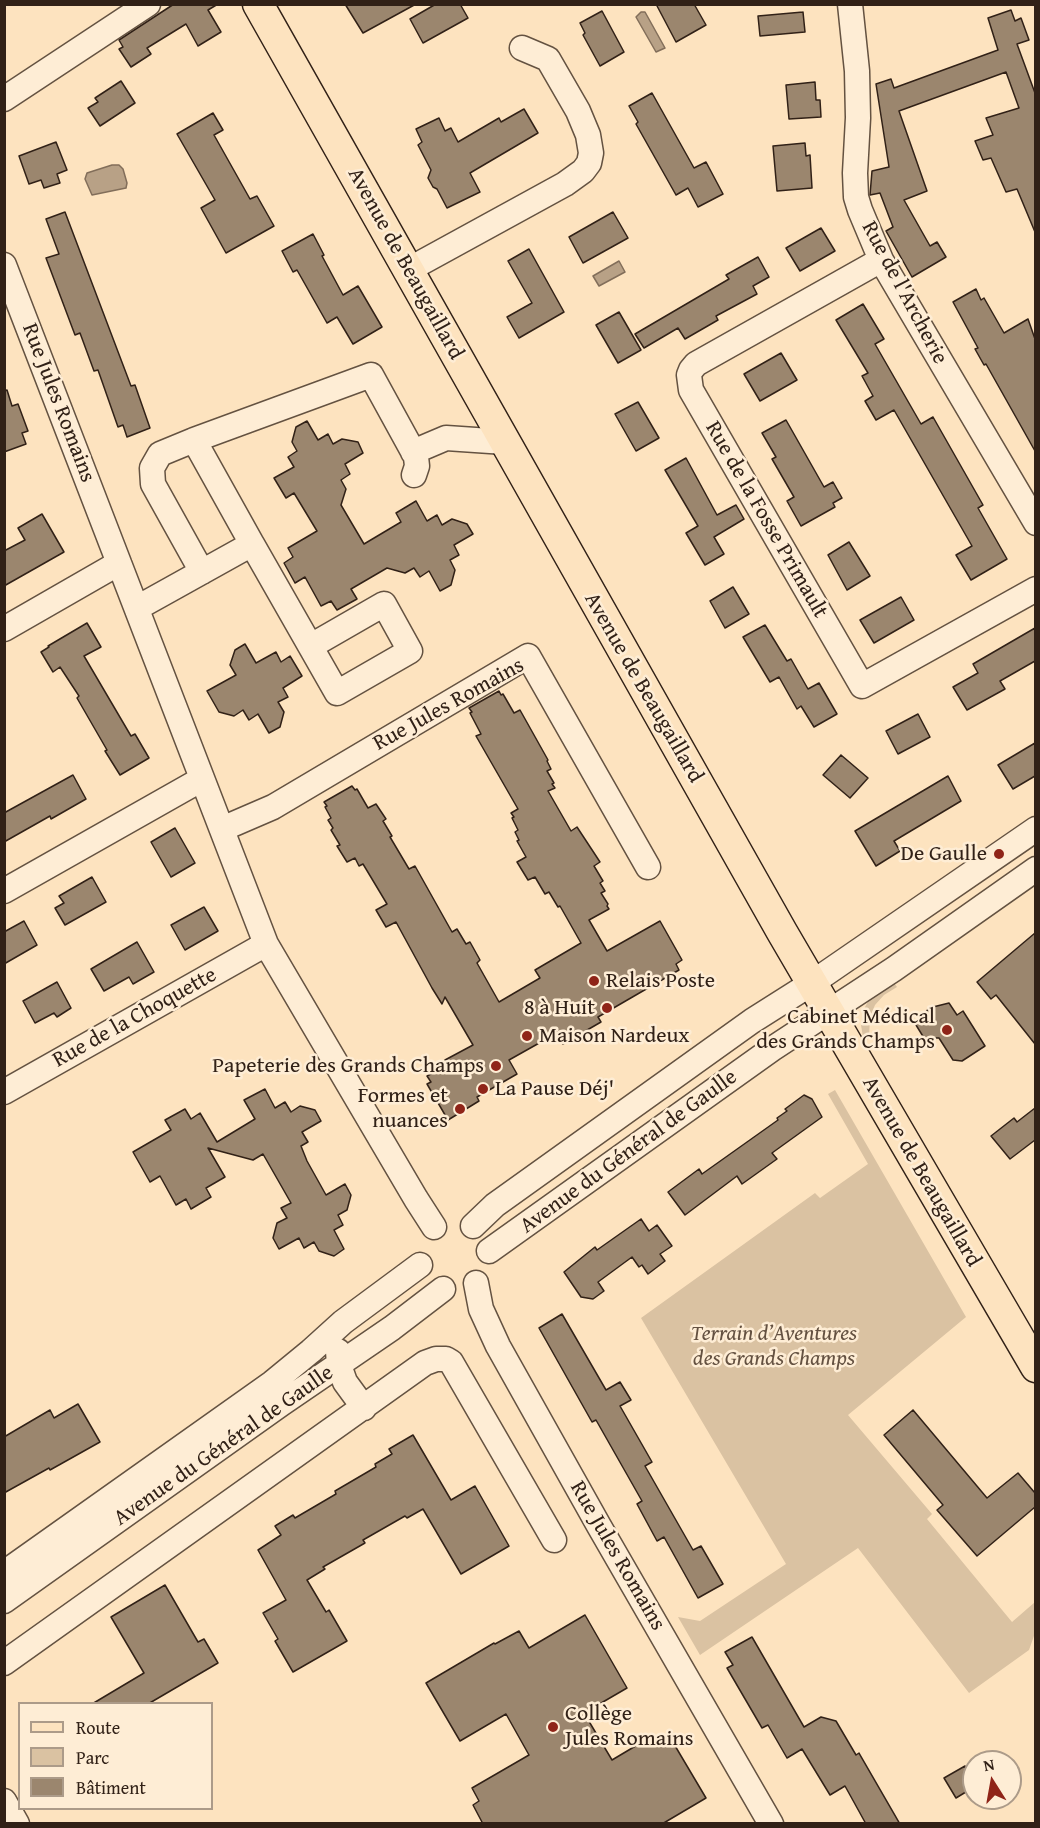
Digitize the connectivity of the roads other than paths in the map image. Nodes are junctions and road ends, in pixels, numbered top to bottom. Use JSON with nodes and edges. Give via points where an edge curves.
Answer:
{"nodes":[{"id":1,"x":148,"y":4,"type":"edge"},
{"id":2,"x":258,"y":4,"type":"edge"},
{"id":3,"x":850,"y":4,"type":"edge"},
{"id":4,"x":522,"y":48,"type":"dead end"},
{"id":5,"x":4,"y":99,"type":"edge"},
{"id":6,"x":881,"y":260,"type":"junction"},
{"id":7,"x":4,"y":265,"type":"edge"},
{"id":8,"x":408,"y":270,"type":"junction"},
{"id":9,"x":194,"y":441,"type":"junction"},
{"id":10,"x":505,"y":442,"type":"junction"},
{"id":11,"x":1035,"y":523,"type":"edge"},
{"id":12,"x":252,"y":544,"type":"junction"},
{"id":13,"x":120,"y":563,"type":"junction"},
{"id":14,"x":202,"y":572,"type":"junction"},
{"id":15,"x":1035,"y":589,"type":"edge"},
{"id":16,"x":137,"y":608,"type":"junction"},
{"id":17,"x":4,"y":629,"type":"edge"},
{"id":18,"x":311,"y":646,"type":"dead end"},
{"id":19,"x":202,"y":779,"type":"junction"},
{"id":20,"x":222,"y":829,"type":"junction"},
{"id":21,"x":1035,"y":829,"type":"edge"},
{"id":22,"x":648,"y":867,"type":"dead end"},
{"id":23,"x":1035,"y":869,"type":"edge"},
{"id":24,"x":4,"y":891,"type":"edge"},
{"id":25,"x":266,"y":944,"type":"junction"},
{"id":26,"x":812,"y":983,"type":"junction"},
{"id":27,"x":829,"y":1012,"type":"junction"},
{"id":28,"x":4,"y":1092,"type":"edge"},
{"id":29,"x":473,"y":1226,"type":"junction"},
{"id":30,"x":434,"y":1227,"type":"junction"},
{"id":31,"x":489,"y":1251,"type":"junction"},
{"id":32,"x":420,"y":1265,"type":"junction"},
{"id":33,"x":476,"y":1283,"type":"junction"},
{"id":34,"x":442,"y":1289,"type":"junction"},
{"id":35,"x":343,"y":1322,"type":"junction"},
{"id":36,"x":339,"y":1365,"type":"junction"},
{"id":37,"x":1035,"y":1367,"type":"edge"},
{"id":38,"x":364,"y":1408,"type":"junction"},
{"id":39,"x":554,"y":1540,"type":"dead end"},
{"id":40,"x":4,"y":1573,"type":"edge"},
{"id":41,"x":4,"y":1601,"type":"edge"},
{"id":42,"x":4,"y":1663,"type":"edge"},
{"id":43,"x":4,"y":1801,"type":"edge"},
{"id":44,"x":17,"y":1824,"type":"edge"},
{"id":45,"x":771,"y":1824,"type":"edge"}],
"edges":[{"from":1,"to":5,"type":"street"},
{"from":2,"to":8,"type":"main road","name":"Avenue de Beaugaillard"},
{"from":3,"to":6,"type":"street","name":"Rue de l'Archerie","via":[[857,71],[856,196]]},
{"from":4,"to":8,"type":"street","via":[[548,59],[588,135],[589,163],[565,184]]},
{"from":6,"to":11,"type":"street","name":"Rue de l'Archerie"},
{"from":6,"to":15,"type":"street","name":"Rue de la Fosse Primault","via":[[696,364],[689,375],[691,390],[862,686]]},
{"from":7,"to":13,"type":"street","name":"Rue Jules Romains"},
{"from":8,"to":10,"type":"main road","name":"Avenue de Beaugaillard"},
{"from":9,"to":10,"type":"street","via":[[371,375],[414,463],[446,438]]},
{"from":9,"to":12,"type":"street"},
{"from":9,"to":14,"type":"street","via":[[160,454],[152,468],[153,484]]},
{"from":10,"to":26,"type":"main road","name":"Avenue de Beaugaillard"},
{"from":12,"to":14,"type":"street"},
{"from":12,"to":18,"type":"street"},
{"from":13,"to":16,"type":"street","name":"Rue Jules Romains"},
{"from":13,"to":17,"type":"street"},
{"from":14,"to":16,"type":"street"},
{"from":16,"to":19,"type":"street","name":"Rue Jules Romains"},
{"from":19,"to":20,"type":"street","name":"Rue Jules Romains"},
{"from":19,"to":24,"type":"street"},
{"from":20,"to":22,"type":"street","name":"Rue Jules Romains","via":[[273,807],[528,656]]},
{"from":20,"to":25,"type":"street","name":"Rue Jules Romains"},
{"from":21,"to":26,"type":"street","name":"Avenue du Général de Gaulle"},
{"from":23,"to":27,"type":"street","name":"Avenue du Général de Gaulle"},
{"from":25,"to":28,"type":"street","name":"Rue de la Choquette"},
{"from":25,"to":30,"type":"street","name":"Rue Jules Romains"},
{"from":26,"to":27,"type":"main road","name":"Avenue de Beaugaillard"},
{"from":26,"to":29,"type":"street","name":"Avenue du Général de Gaulle","via":[[752,1021],[501,1200]]},
{"from":27,"to":31,"type":"street","name":"Avenue du Général de Gaulle"},
{"from":27,"to":37,"type":"main road","name":"Avenue de Beaugaillard"},
{"from":29,"to":30,"type":"street","via":[[457,1221]]},
{"from":29,"to":31,"type":"street"},
{"from":30,"to":32,"type":"street","via":[[421,1244]]},
{"from":31,"to":33,"type":"street","via":[[487,1269]]},
{"from":32,"to":34,"type":"street","via":[[428,1280]]},
{"from":32,"to":35,"type":"street","name":"Avenue du Général de Gaulle"},
{"from":33,"to":34,"type":"street","via":[[460,1291]]},
{"from":33,"to":45,"type":"street","name":"Rue Jules Romains","via":[[481,1309],[498,1346]]},
{"from":34,"to":36,"type":"street","name":"Avenue du Général de Gaulle"},
{"from":35,"to":36,"type":"street","via":[[337,1336]]},
{"from":35,"to":40,"type":"street","name":"Avenue du Général de Gaulle","via":[[272,1383]]},
{"from":36,"to":38,"type":"street","via":[[345,1382]]},
{"from":36,"to":41,"type":"street","name":"Avenue du Général de Gaulle"},
{"from":38,"to":39,"type":"street","via":[[425,1363],[436,1359],[451,1362]]},
{"from":38,"to":42,"type":"street"},
{"from":43,"to":44,"type":"street"}]}
